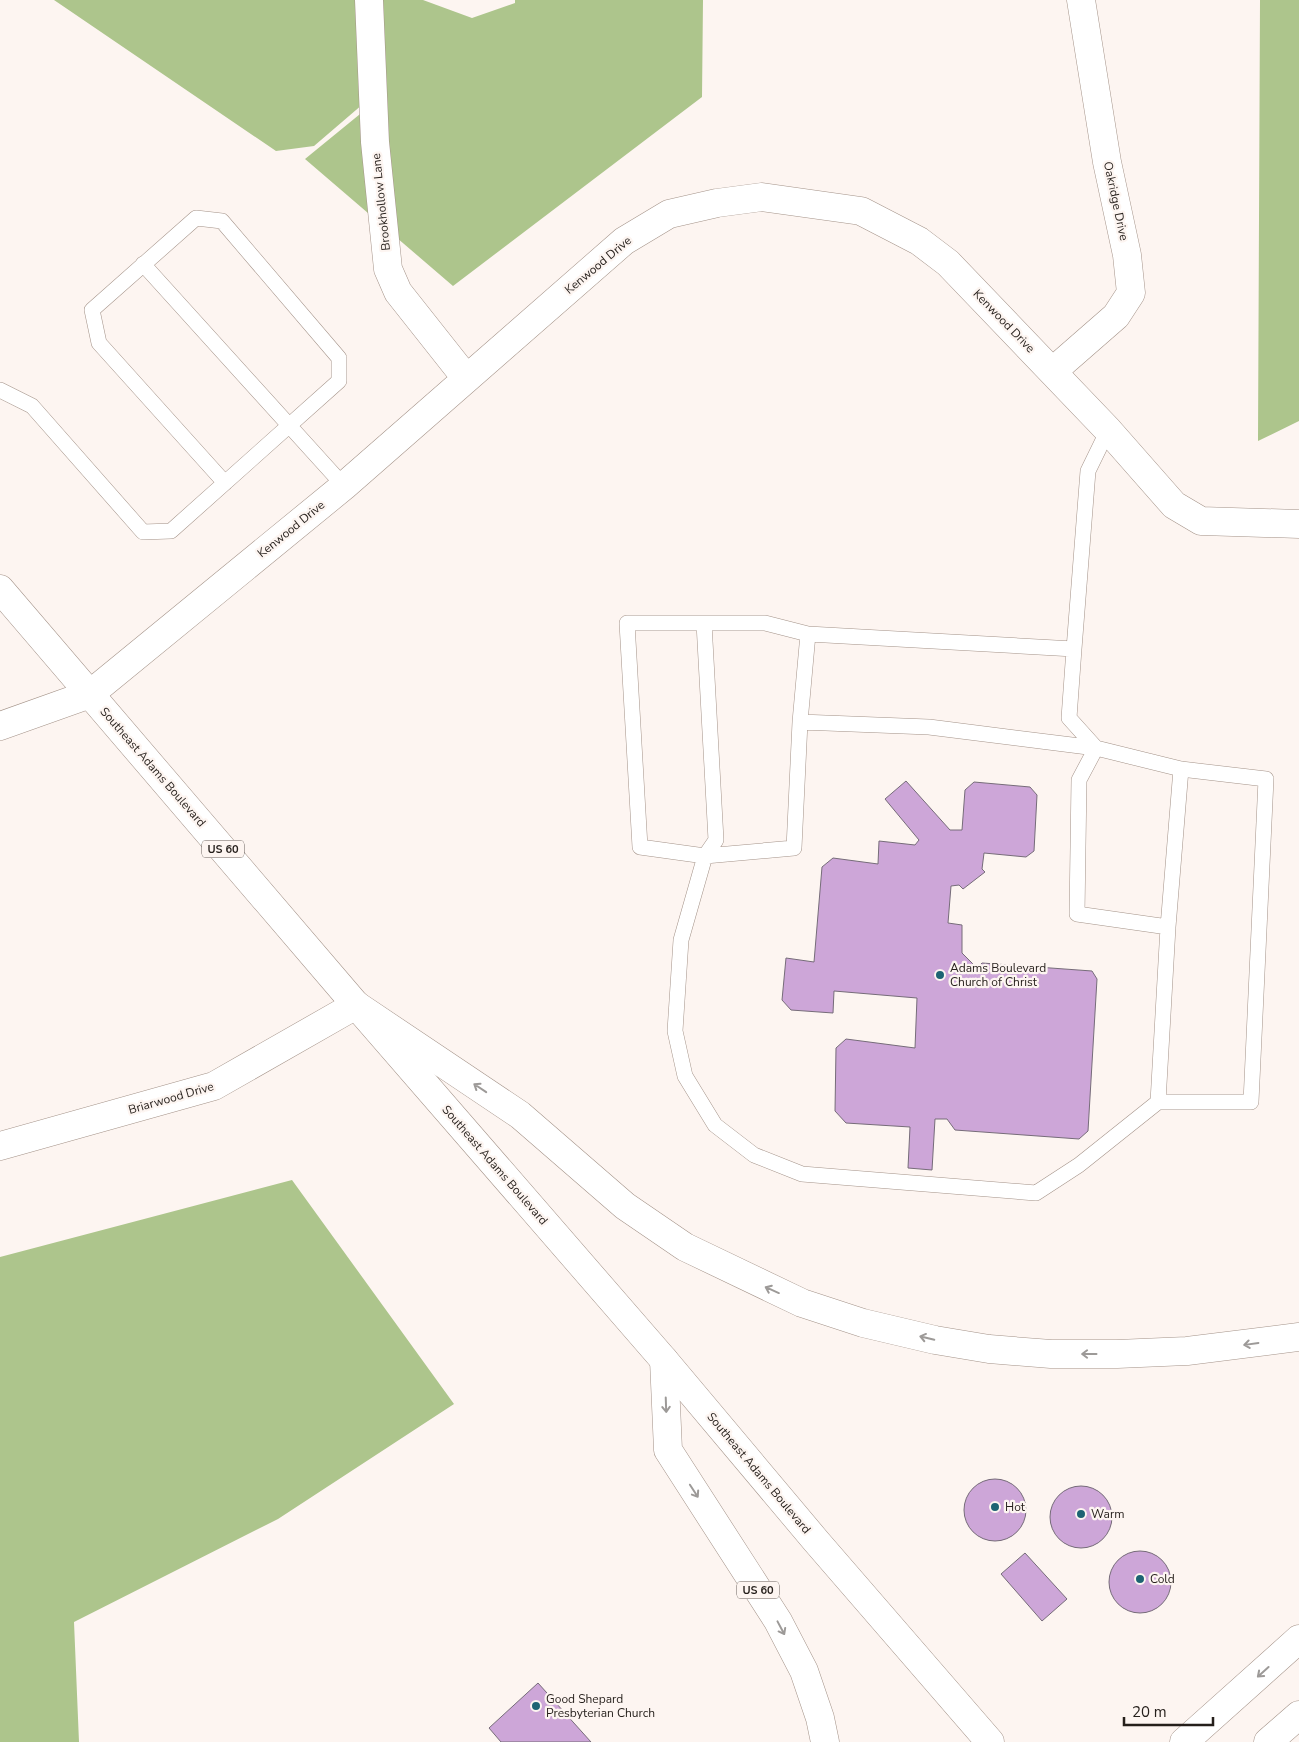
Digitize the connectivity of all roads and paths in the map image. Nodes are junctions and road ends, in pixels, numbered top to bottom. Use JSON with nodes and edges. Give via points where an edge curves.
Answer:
{"nodes":[{"id":1,"x":369,"y":0,"type":"edge"},
{"id":2,"x":1080,"y":0,"type":"edge"},
{"id":3,"x":143,"y":264,"type":"junction"},
{"id":4,"x":1052,"y":371,"type":"junction"},
{"id":5,"x":466,"y":378,"type":"junction"},
{"id":6,"x":0,"y":390,"type":"edge"},
{"id":7,"x":290,"y":425,"type":"junction"},
{"id":8,"x":1108,"y":430,"type":"junction"},
{"id":9,"x":225,"y":483,"type":"junction"},
{"id":10,"x":344,"y":486,"type":"junction"},
{"id":11,"x":1299,"y":524,"type":"edge"},
{"id":12,"x":0,"y":589,"type":"edge"},
{"id":13,"x":704,"y":623,"type":"junction"},
{"id":14,"x":808,"y":634,"type":"junction"},
{"id":15,"x":1074,"y":649,"type":"junction"},
{"id":16,"x":90,"y":694,"type":"junction"},
{"id":17,"x":800,"y":722,"type":"junction"},
{"id":18,"x":0,"y":726,"type":"edge"},
{"id":19,"x":1096,"y":748,"type":"junction"},
{"id":20,"x":1181,"y":769,"type":"junction"},
{"id":21,"x":705,"y":856,"type":"junction"},
{"id":22,"x":1168,"y":927,"type":"junction"},
{"id":23,"x":356,"y":1004,"type":"junction"},
{"id":24,"x":1158,"y":1102,"type":"junction"},
{"id":25,"x":0,"y":1146,"type":"edge"},
{"id":26,"x":1299,"y":1338,"type":"edge"},
{"id":27,"x":664,"y":1360,"type":"junction"},
{"id":28,"x":1299,"y":1640,"type":"edge"},
{"id":29,"x":1299,"y":1714,"type":"edge"},
{"id":30,"x":825,"y":1742,"type":"edge"},
{"id":31,"x":990,"y":1742,"type":"edge"},
{"id":32,"x":1184,"y":1742,"type":"edge"},
{"id":33,"x":1268,"y":1742,"type":"edge"}],
"edges":[{"from":1,"to":5,"type":"main road","name":"Brookhollow Lane","via":[[375,142],[388,269],[398,292]]},
{"from":2,"to":4,"type":"main road","name":"Oakridge Drive","via":[[1131,293],[1116,316]]},
{"from":3,"to":7,"type":"lane"},
{"from":3,"to":7,"type":"lane","via":[[196,218],[222,221],[339,358],[339,381]]},
{"from":3,"to":9,"type":"lane","via":[[92,310],[99,343]]},
{"from":4,"to":5,"type":"main road","name":"Kenwood Drive","via":[[948,263],[918,241],[860,211],[762,197],[717,202],[670,214],[624,241]]},
{"from":4,"to":8,"type":"main road","name":"Kenwood Drive"},
{"from":5,"to":10,"type":"main road","name":"Kenwood Drive"},
{"from":6,"to":9,"type":"lane","via":[[32,406],[143,532],[170,531]]},
{"from":7,"to":9,"type":"lane"},
{"from":7,"to":10,"type":"lane"},
{"from":8,"to":11,"type":"main road","name":"Kenwood Drive","via":[[1174,505],[1201,521]]},
{"from":8,"to":15,"type":"lane","via":[[1088,471]]},
{"from":10,"to":16,"type":"main road","name":"Kenwood Drive"},
{"from":12,"to":16,"type":"main road","name":"Southeast Adams Boulevard","number":"US 60"},
{"from":13,"to":14,"type":"lane","via":[[765,623]]},
{"from":13,"to":21,"type":"lane","via":[[716,840]]},
{"from":13,"to":21,"type":"lane","via":[[627,623],[640,847]]},
{"from":14,"to":15,"type":"lane"},
{"from":14,"to":17,"type":"lane"},
{"from":15,"to":19,"type":"lane","via":[[1069,718]]},
{"from":16,"to":18,"type":"main road","name":"Kenwood Drive"},
{"from":16,"to":23,"type":"main road","name":"Southeast Adams Boulevard","number":"US 60"},
{"from":17,"to":19,"type":"lane","via":[[929,727]]},
{"from":17,"to":21,"type":"lane","via":[[794,848]]},
{"from":19,"to":20,"type":"lane"},
{"from":19,"to":22,"type":"lane","via":[[1079,780],[1077,914]]},
{"from":20,"to":22,"type":"lane"},
{"from":20,"to":24,"type":"lane","via":[[1266,778],[1251,1102]]},
{"from":21,"to":24,"type":"lane","via":[[681,940],[675,1031],[685,1076],[715,1125],[754,1155],[802,1174],[1036,1193]]},
{"from":22,"to":24,"type":"lane"},
{"from":23,"to":25,"type":"main road","name":"Briarwood Drive","via":[[214,1086]]},
{"from":26,"to":23,"type":"main road","one_way":true,"via":[[1187,1351],[1050,1354],[935,1340],[802,1304],[685,1247],[625,1206],[520,1115]]},
{"from":23,"to":27,"type":"main road","name":"Southeast Adams Boulevard","number":"US 60"},
{"from":27,"to":30,"type":"main road","number":"US 60","one_way":true,"via":[[668,1450],[778,1621],[804,1671]]},
{"from":27,"to":31,"type":"main road","name":"Southeast Adams Boulevard","number":"US 60"},
{"from":28,"to":32,"type":"main road","one_way":true},
{"from":29,"to":33,"type":"main road"}]}
